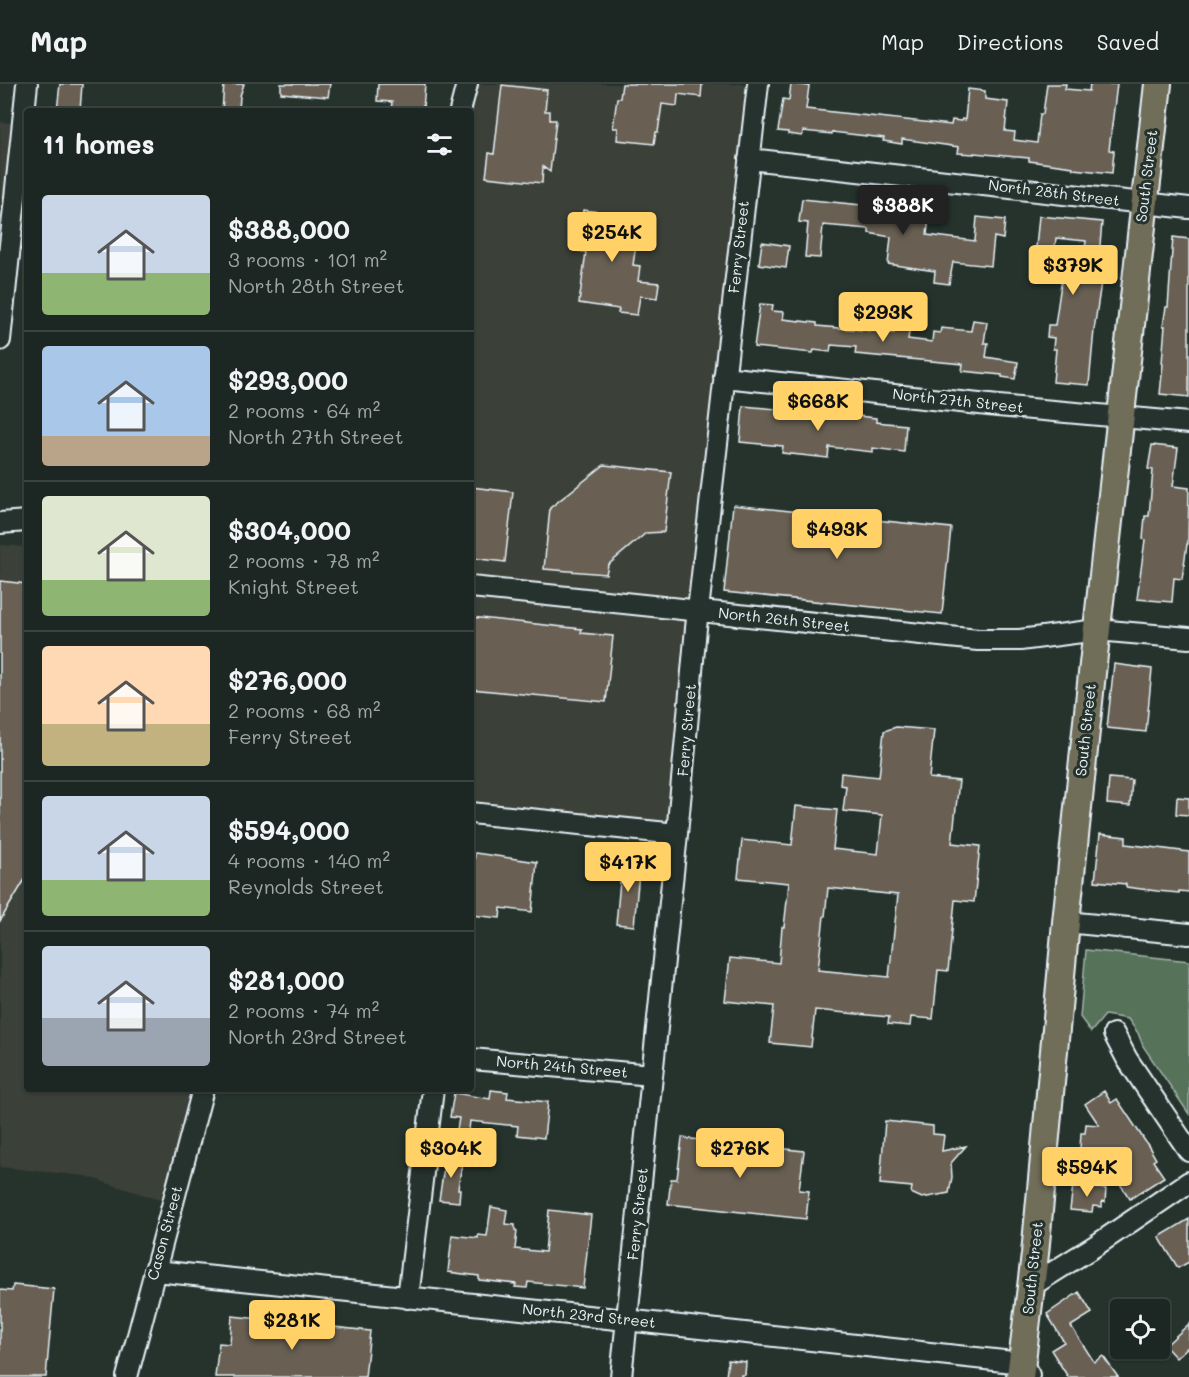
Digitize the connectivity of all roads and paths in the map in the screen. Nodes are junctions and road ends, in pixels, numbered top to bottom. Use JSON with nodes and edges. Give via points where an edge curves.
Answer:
{"nodes":[{"id":1,"x":27,"y":84,"type":"edge"},
{"id":2,"x":467,"y":84,"type":"edge"},
{"id":3,"x":758,"y":84,"type":"edge"},
{"id":4,"x":1158,"y":84,"type":"edge"},
{"id":5,"x":26,"y":108,"type":"edge"},
{"id":6,"x":461,"y":108,"type":"edge"},
{"id":7,"x":24,"y":142,"type":"edge"},
{"id":8,"x":749,"y":159,"type":"junction"},
{"id":9,"x":1144,"y":203,"type":"junction"},
{"id":10,"x":1189,"y":208,"type":"edge"},
{"id":11,"x":19,"y":239,"type":"edge"},
{"id":12,"x":0,"y":340,"type":"edge"},
{"id":13,"x":724,"y":377,"type":"junction"},
{"id":14,"x":1120,"y":417,"type":"junction"},
{"id":15,"x":1189,"y":423,"type":"edge"},
{"id":16,"x":24,"y":521,"type":"edge"},
{"id":17,"x":0,"y":523,"type":"edge"},
{"id":18,"x":474,"y":587,"type":"edge"},
{"id":19,"x":698,"y":611,"type":"junction"},
{"id":20,"x":1097,"y":630,"type":"junction"},
{"id":21,"x":1189,"y":638,"type":"edge"},
{"id":22,"x":474,"y":813,"type":"edge"},
{"id":23,"x":677,"y":834,"type":"junction"},
{"id":24,"x":1066,"y":922,"type":"junction"},
{"id":25,"x":1189,"y":934,"type":"edge"},
{"id":26,"x":1114,"y":1034,"type":"dead end"},
{"id":27,"x":474,"y":1059,"type":"edge"},
{"id":28,"x":652,"y":1075,"type":"junction"},
{"id":29,"x":202,"y":1092,"type":"edge"},
{"id":30,"x":433,"y":1092,"type":"edge"},
{"id":31,"x":1189,"y":1151,"type":"edge"},
{"id":32,"x":1189,"y":1182,"type":"edge"},
{"id":33,"x":156,"y":1271,"type":"junction"},
{"id":34,"x":1031,"y":1286,"type":"junction"},
{"id":35,"x":408,"y":1298,"type":"junction"},
{"id":36,"x":627,"y":1320,"type":"junction"},
{"id":37,"x":1024,"y":1372,"type":"edge"},
{"id":38,"x":127,"y":1377,"type":"edge"},
{"id":39,"x":621,"y":1377,"type":"edge"}],
"edges":[{"from":1,"to":5,"type":"street"},
{"from":2,"to":6,"type":"street"},
{"from":3,"to":8,"type":"street","name":"Ferry Street"},
{"from":4,"to":9,"type":"main road","name":"South Street"},
{"from":7,"to":11,"type":"street"},
{"from":8,"to":9,"type":"street","name":"North 28th Street"},
{"from":8,"to":13,"type":"street","name":"Ferry Street"},
{"from":9,"to":10,"type":"street","name":"North 28th Street"},
{"from":9,"to":14,"type":"main road","name":"South Street"},
{"from":11,"to":12,"type":"street"},
{"from":13,"to":14,"type":"street","name":"North 27th Street"},
{"from":13,"to":19,"type":"street","name":"Ferry Street"},
{"from":14,"to":15,"type":"street","name":"North 27th Street"},
{"from":14,"to":20,"type":"main road","name":"South Street"},
{"from":16,"to":17,"type":"street"},
{"from":18,"to":19,"type":"street","name":"North 26th Street"},
{"from":19,"to":20,"type":"street","name":"North 26th Street","via":[[978,640],[1020,640]]},
{"from":19,"to":23,"type":"street","name":"Ferry Street"},
{"from":20,"to":21,"type":"street","name":"North 26th Street"},
{"from":20,"to":24,"type":"main road","name":"South Street"},
{"from":22,"to":23,"type":"street"},
{"from":23,"to":28,"type":"street","name":"Ferry Street"},
{"from":24,"to":25,"type":"street"},
{"from":24,"to":34,"type":"main road","name":"South Street"},
{"from":26,"to":31,"type":"street"},
{"from":27,"to":28,"type":"street","name":"North 24th Street"},
{"from":28,"to":36,"type":"street","name":"Ferry Street"},
{"from":29,"to":33,"type":"street","name":"Cason Street"},
{"from":30,"to":35,"type":"street"},
{"from":32,"to":34,"type":"street"},
{"from":33,"to":35,"type":"street","name":"North 23rd Street"},
{"from":33,"to":38,"type":"street","name":"Cason Street"},
{"from":34,"to":37,"type":"main road","name":"South Street"},
{"from":35,"to":36,"type":"street","name":"North 23rd Street"},
{"from":36,"to":37,"type":"street","name":"North 23rd Street"},
{"from":36,"to":39,"type":"street","name":"Ferry Street"}]}
